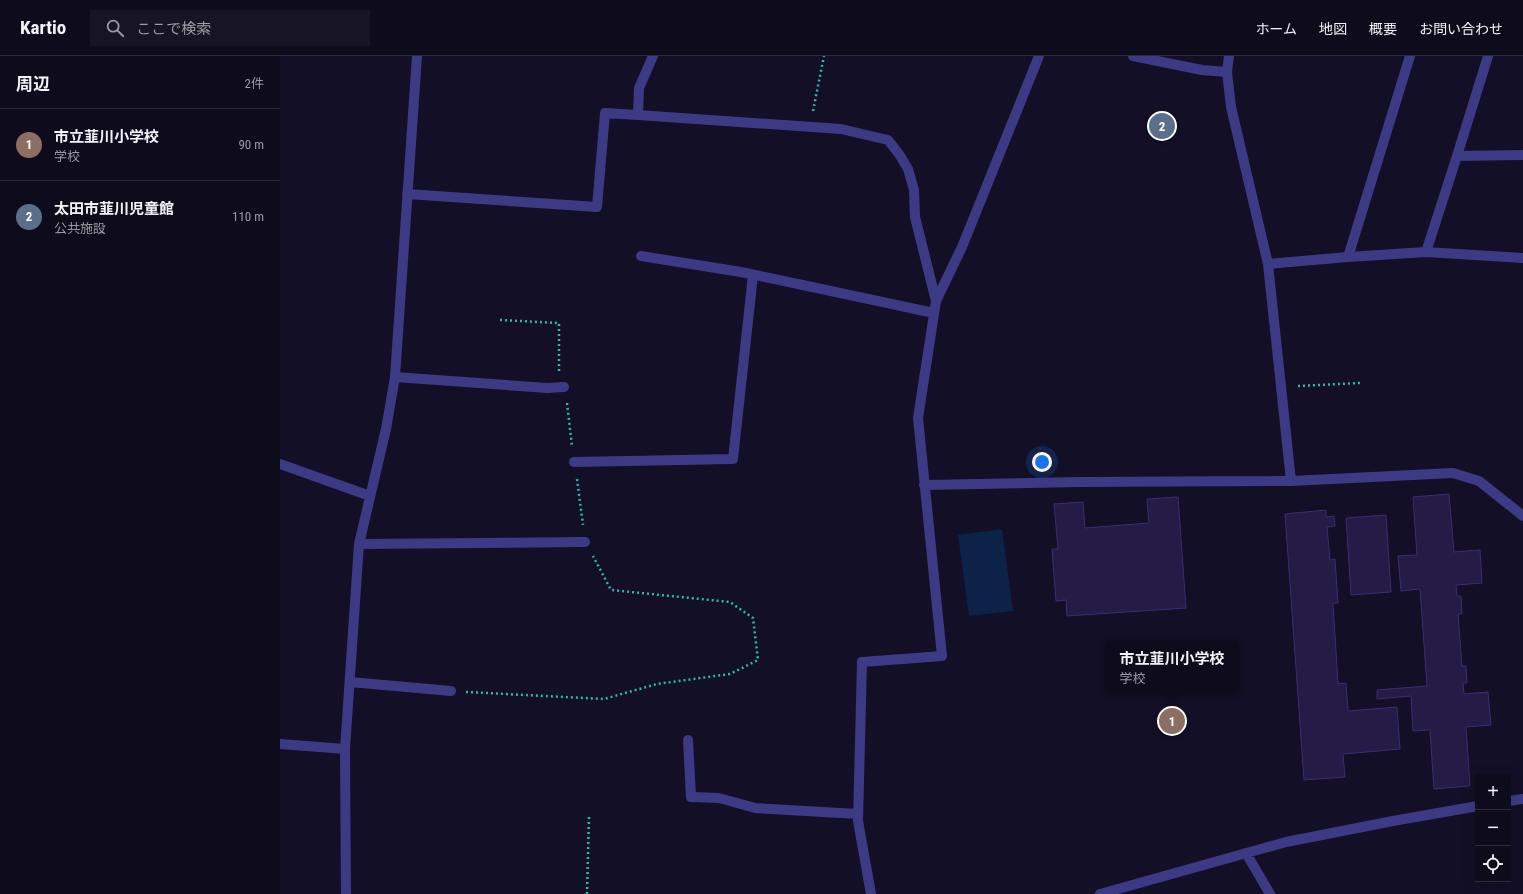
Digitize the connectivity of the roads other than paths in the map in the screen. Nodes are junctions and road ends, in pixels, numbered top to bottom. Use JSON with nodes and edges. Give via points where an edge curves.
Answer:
{"nodes":[{"id":1,"x":417,"y":56,"type":"edge"},
{"id":2,"x":653,"y":56,"type":"edge"},
{"id":3,"x":1039,"y":56,"type":"edge"},
{"id":4,"x":1133,"y":56,"type":"edge"},
{"id":5,"x":1229,"y":56,"type":"edge"},
{"id":6,"x":1410,"y":56,"type":"edge"},
{"id":7,"x":1488,"y":56,"type":"edge"},
{"id":8,"x":1227,"y":72,"type":"junction"},
{"id":9,"x":638,"y":115,"type":"junction"},
{"id":10,"x":1523,"y":155,"type":"edge"},
{"id":11,"x":1458,"y":156,"type":"junction"},
{"id":12,"x":407,"y":194,"type":"junction"},
{"id":13,"x":1426,"y":252,"type":"junction"},
{"id":14,"x":640,"y":256,"type":"dead end"},
{"id":15,"x":1348,"y":257,"type":"junction"},
{"id":16,"x":1523,"y":258,"type":"edge"},
{"id":17,"x":1268,"y":264,"type":"junction"},
{"id":18,"x":753,"y":275,"type":"junction"},
{"id":19,"x":936,"y":301,"type":"junction"},
{"id":20,"x":934,"y":313,"type":"junction"},
{"id":21,"x":395,"y":377,"type":"junction"},
{"id":22,"x":564,"y":387,"type":"road end"},
{"id":23,"x":574,"y":462,"type":"road end"},
{"id":24,"x":280,"y":464,"type":"edge"},
{"id":25,"x":1291,"y":482,"type":"junction"},
{"id":26,"x":924,"y":485,"type":"junction"},
{"id":27,"x":370,"y":496,"type":"junction"},
{"id":28,"x":1523,"y":516,"type":"edge"},
{"id":29,"x":585,"y":542,"type":"road end"},
{"id":30,"x":359,"y":544,"type":"junction"},
{"id":31,"x":350,"y":682,"type":"junction"},
{"id":32,"x":451,"y":691,"type":"road end"},
{"id":33,"x":688,"y":740,"type":"dead end"},
{"id":34,"x":280,"y":744,"type":"edge"},
{"id":35,"x":345,"y":749,"type":"junction"},
{"id":36,"x":1523,"y":799,"type":"edge"},
{"id":37,"x":1511,"y":801,"type":"edge"},
{"id":38,"x":1475,"y":807,"type":"edge"},
{"id":39,"x":858,"y":814,"type":"junction"},
{"id":40,"x":1246,"y":853,"type":"junction"},
{"id":41,"x":346,"y":894,"type":"edge"},
{"id":42,"x":871,"y":894,"type":"edge"},
{"id":43,"x":1100,"y":894,"type":"edge"},
{"id":44,"x":1270,"y":894,"type":"edge"}],
"edges":[{"from":1,"to":12,"type":"street"},
{"from":2,"to":9,"type":"street","via":[[639,88]]},
{"from":3,"to":19,"type":"street","via":[[962,247]]},
{"from":4,"to":8,"type":"street","via":[[1202,70]]},
{"from":5,"to":8,"type":"street"},
{"from":6,"to":15,"type":"street"},
{"from":7,"to":11,"type":"street"},
{"from":8,"to":17,"type":"street","via":[[1231,107]]},
{"from":9,"to":12,"type":"street","via":[[605,113],[597,207]]},
{"from":9,"to":19,"type":"street","via":[[840,129],[888,140],[908,168],[914,190],[915,217]]},
{"from":10,"to":11,"type":"street"},
{"from":11,"to":13,"type":"street"},
{"from":12,"to":21,"type":"street"},
{"from":13,"to":15,"type":"street"},
{"from":13,"to":16,"type":"street"},
{"from":14,"to":18,"type":"street"},
{"from":15,"to":17,"type":"street"},
{"from":17,"to":25,"type":"street"},
{"from":18,"to":20,"type":"street"},
{"from":18,"to":23,"type":"street","via":[[733,459]]},
{"from":19,"to":20,"type":"street"},
{"from":20,"to":26,"type":"street","via":[[918,418]]},
{"from":21,"to":22,"type":"street","via":[[547,388]]},
{"from":21,"to":27,"type":"street"},
{"from":24,"to":27,"type":"street"},
{"from":25,"to":26,"type":"street"},
{"from":25,"to":28,"type":"street","via":[[1453,473],[1479,481]]},
{"from":26,"to":39,"type":"street","via":[[942,656],[862,662]]},
{"from":27,"to":30,"type":"street"},
{"from":29,"to":30,"type":"street"},
{"from":30,"to":31,"type":"street"},
{"from":31,"to":32,"type":"street"},
{"from":31,"to":35,"type":"street"},
{"from":33,"to":39,"type":"street","via":[[691,797],[719,798],[755,808]]},
{"from":34,"to":35,"type":"street"},
{"from":35,"to":41,"type":"street"},
{"from":36,"to":37,"type":"street"},
{"from":38,"to":40,"type":"street","via":[[1286,842]]},
{"from":39,"to":42,"type":"street"},
{"from":40,"to":43,"type":"street"},
{"from":40,"to":44,"type":"street"}]}
